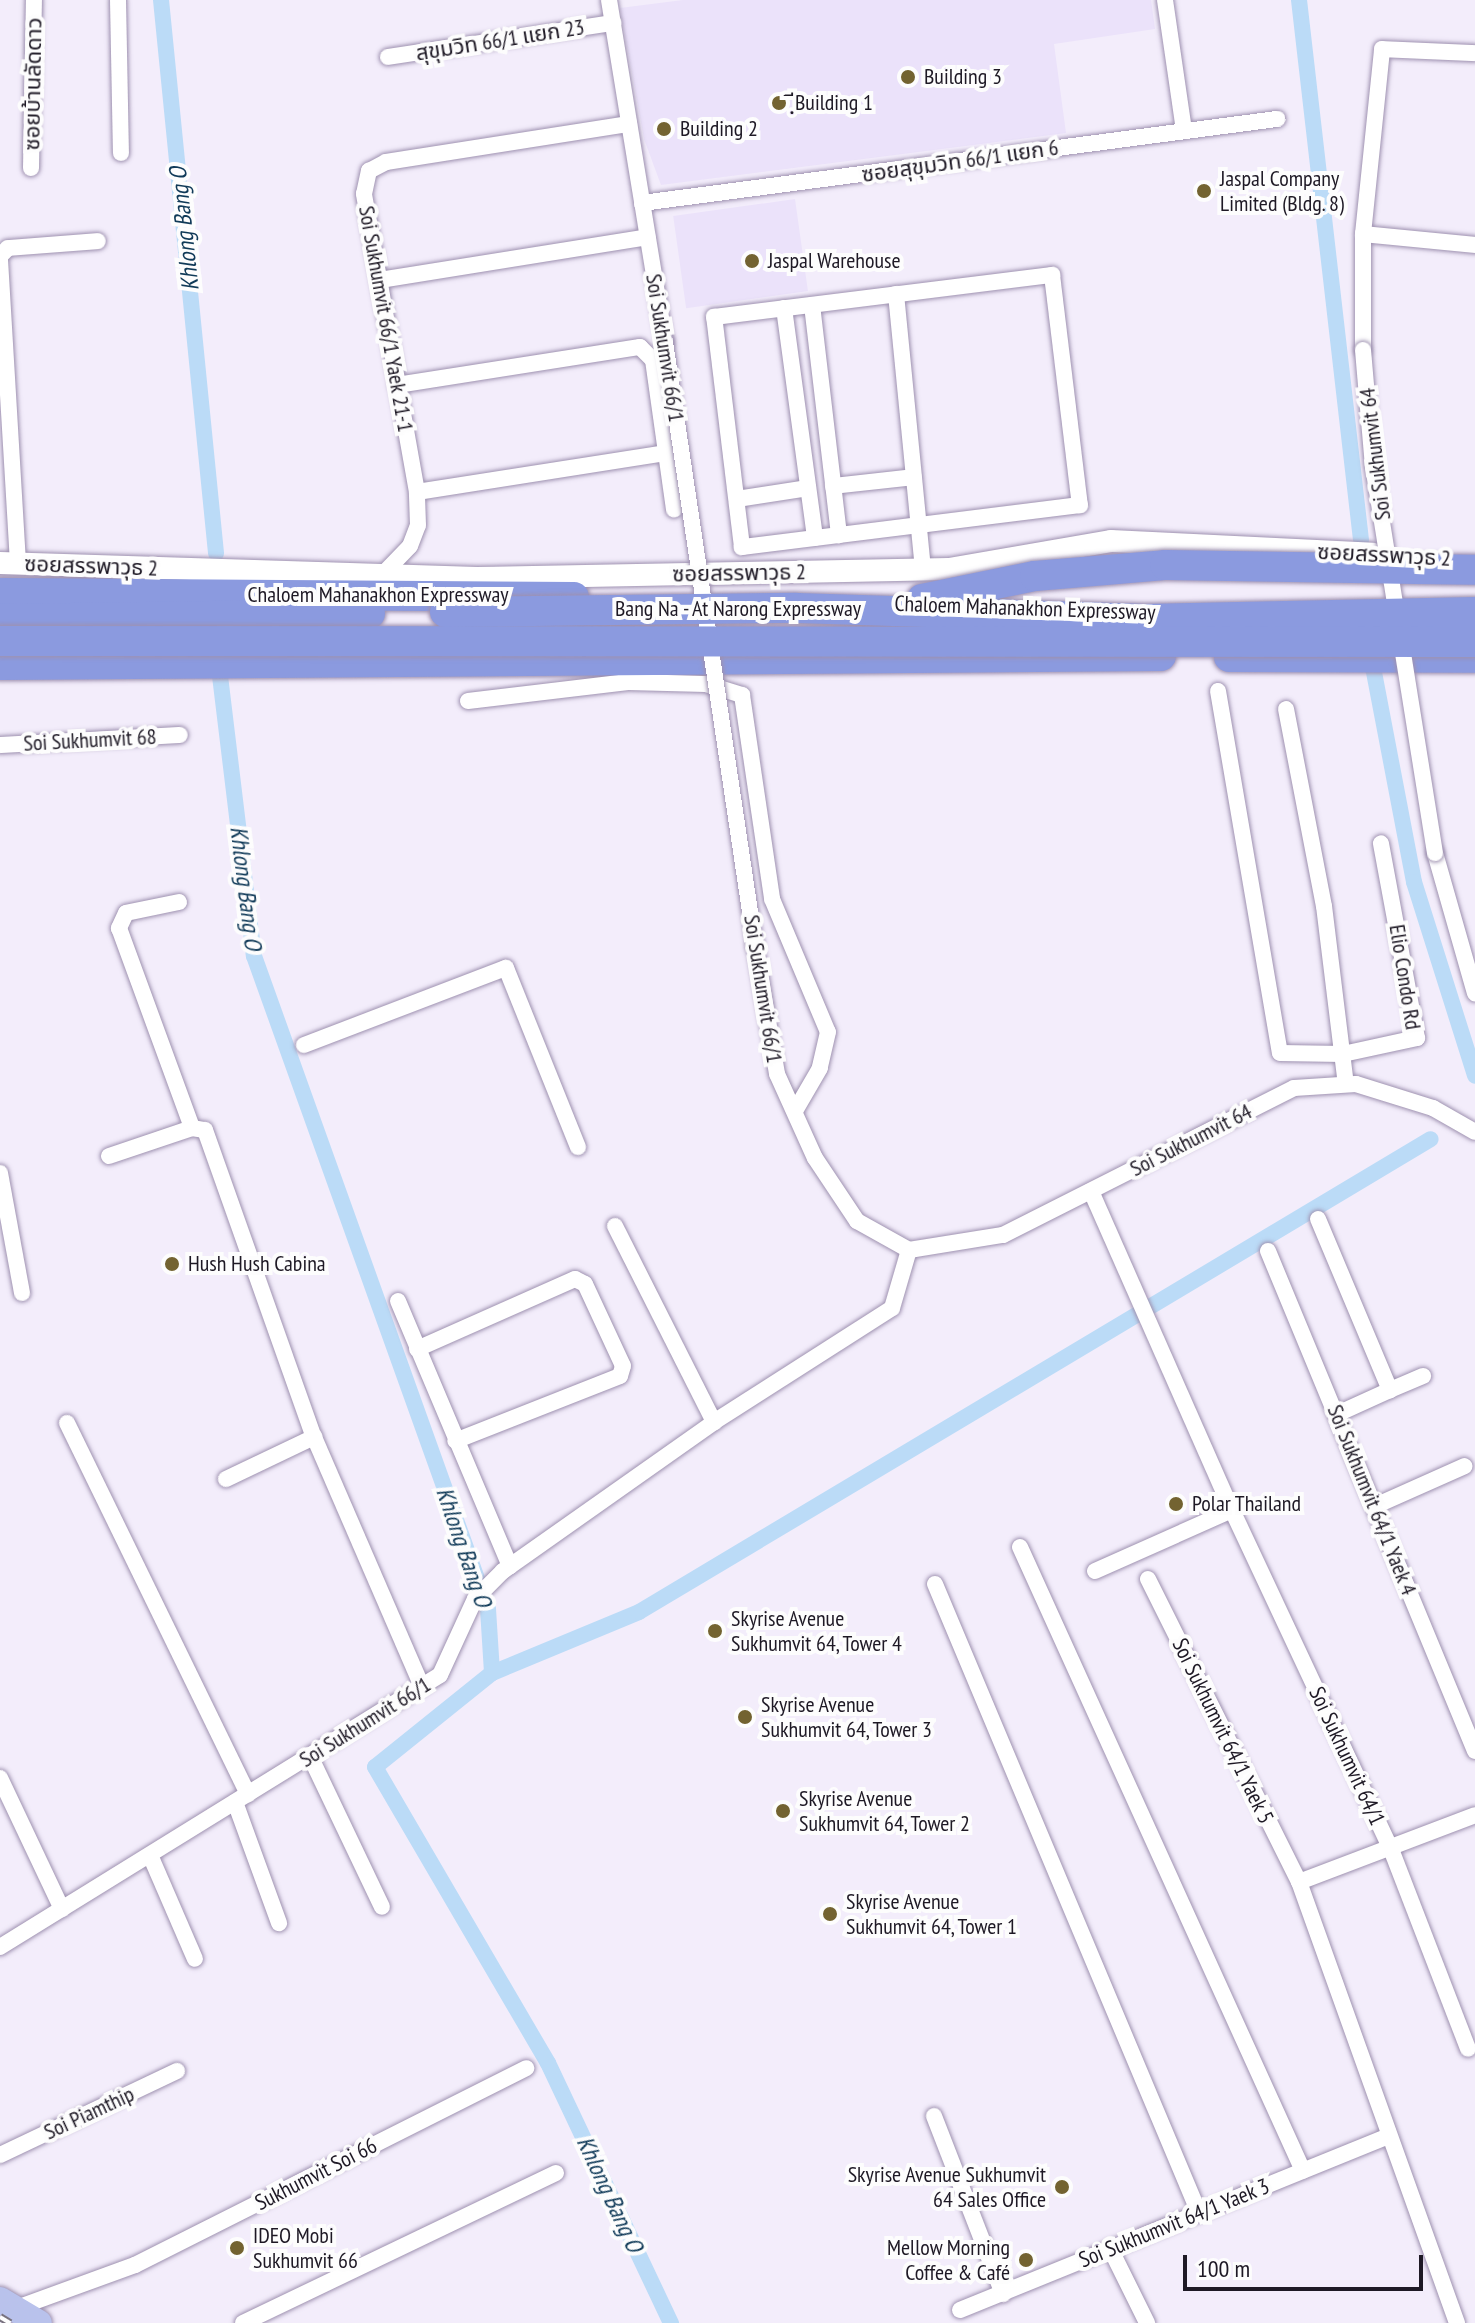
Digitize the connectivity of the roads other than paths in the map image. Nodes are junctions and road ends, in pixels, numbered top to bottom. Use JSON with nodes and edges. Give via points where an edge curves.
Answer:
{"nodes":[{"id":1,"x":34,"y":0,"type":"edge"},
{"id":2,"x":118,"y":0,"type":"edge"},
{"id":3,"x":609,"y":0,"type":"edge"},
{"id":4,"x":1165,"y":0,"type":"edge"},
{"id":5,"x":613,"y":23,"type":"junction"},
{"id":6,"x":1475,"y":53,"type":"edge"},
{"id":7,"x":388,"y":57,"type":"dead end"},
{"id":8,"x":1277,"y":119,"type":"dead end"},
{"id":9,"x":629,"y":124,"type":"junction"},
{"id":10,"x":1184,"y":131,"type":"junction"},
{"id":11,"x":121,"y":153,"type":"dead end"},
{"id":12,"x":31,"y":168,"type":"dead end"},
{"id":13,"x":642,"y":203,"type":"junction"},
{"id":14,"x":1363,"y":234,"type":"junction"},
{"id":15,"x":648,"y":237,"type":"junction"},
{"id":16,"x":98,"y":241,"type":"dead end"},
{"id":17,"x":1475,"y":245,"type":"edge"},
{"id":18,"x":380,"y":280,"type":"junction"},
{"id":19,"x":896,"y":294,"type":"junction"},
{"id":20,"x":812,"y":305,"type":"junction"},
{"id":21,"x":784,"y":308,"type":"junction"},
{"id":22,"x":397,"y":385,"type":"junction"},
{"id":23,"x":665,"y":453,"type":"junction"},
{"id":24,"x":914,"y":477,"type":"junction"},
{"id":25,"x":833,"y":486,"type":"junction"},
{"id":26,"x":808,"y":488,"type":"junction"},
{"id":27,"x":417,"y":492,"type":"junction"},
{"id":28,"x":737,"y":499,"type":"junction"},
{"id":29,"x":674,"y":510,"type":"dead end"},
{"id":30,"x":918,"y":525,"type":"junction"},
{"id":31,"x":839,"y":535,"type":"junction"},
{"id":32,"x":815,"y":538,"type":"junction"},
{"id":33,"x":1378,"y":555,"type":"joint"},
{"id":34,"x":1475,"y":559,"type":"edge"},
{"id":35,"x":9,"y":563,"type":"edge"},
{"id":36,"x":923,"y":569,"type":"junction"},
{"id":37,"x":1475,"y":570,"type":"edge"},
{"id":38,"x":382,"y":575,"type":"junction"},
{"id":39,"x":0,"y":593,"type":"edge"},
{"id":40,"x":873,"y":609,"type":"junction"},
{"id":41,"x":1475,"y":613,"type":"edge"},
{"id":42,"x":0,"y":619,"type":"edge"},
{"id":43,"x":0,"y":641,"type":"edge"},
{"id":44,"x":1475,"y":642,"type":"edge"},
{"id":45,"x":1475,"y":658,"type":"edge"},
{"id":46,"x":0,"y":665,"type":"edge"},
{"id":47,"x":1218,"y":691,"type":"dead end"},
{"id":48,"x":468,"y":701,"type":"dead end"},
{"id":49,"x":1286,"y":709,"type":"dead end"},
{"id":50,"x":180,"y":735,"type":"dead end"},
{"id":51,"x":0,"y":745,"type":"edge"},
{"id":52,"x":1381,"y":843,"type":"dead end"},
{"id":53,"x":179,"y":902,"type":"dead end"},
{"id":54,"x":1475,"y":993,"type":"edge"},
{"id":55,"x":304,"y":1045,"type":"dead end"},
{"id":56,"x":1343,"y":1054,"type":"junction"},
{"id":57,"x":1346,"y":1084,"type":"junction"},
{"id":58,"x":795,"y":1111,"type":"junction"},
{"id":59,"x":192,"y":1128,"type":"junction"},
{"id":60,"x":1475,"y":1132,"type":"edge"},
{"id":61,"x":578,"y":1147,"type":"dead end"},
{"id":62,"x":109,"y":1156,"type":"dead end"},
{"id":63,"x":0,"y":1173,"type":"edge"},
{"id":64,"x":1091,"y":1191,"type":"junction"},
{"id":65,"x":1318,"y":1219,"type":"dead end"},
{"id":66,"x":615,"y":1226,"type":"dead end"},
{"id":67,"x":909,"y":1250,"type":"junction"},
{"id":68,"x":1268,"y":1251,"type":"dead end"},
{"id":69,"x":22,"y":1293,"type":"dead end"},
{"id":70,"x":398,"y":1301,"type":"dead end"},
{"id":71,"x":417,"y":1349,"type":"junction"},
{"id":72,"x":1423,"y":1376,"type":"dead end"},
{"id":73,"x":1390,"y":1390,"type":"junction"},
{"id":74,"x":1337,"y":1414,"type":"junction"},
{"id":75,"x":714,"y":1422,"type":"junction"},
{"id":76,"x":67,"y":1423,"type":"dead end"},
{"id":77,"x":314,"y":1437,"type":"junction"},
{"id":78,"x":455,"y":1441,"type":"junction"},
{"id":79,"x":1465,"y":1466,"type":"dead end"},
{"id":80,"x":226,"y":1479,"type":"dead end"},
{"id":81,"x":1375,"y":1506,"type":"junction"},
{"id":82,"x":1232,"y":1510,"type":"junction"},
{"id":83,"x":1020,"y":1547,"type":"dead end"},
{"id":84,"x":506,"y":1569,"type":"junction"},
{"id":85,"x":1095,"y":1571,"type":"dead end"},
{"id":86,"x":1148,"y":1579,"type":"dead end"},
{"id":87,"x":935,"y":1584,"type":"dead end"},
{"id":88,"x":422,"y":1686,"type":"junction"},
{"id":89,"x":1475,"y":1751,"type":"edge"},
{"id":90,"x":310,"y":1756,"type":"junction"},
{"id":91,"x":0,"y":1778,"type":"edge"},
{"id":92,"x":242,"y":1798,"type":"junction"},
{"id":93,"x":1475,"y":1815,"type":"edge"},
{"id":94,"x":1391,"y":1849,"type":"junction"},
{"id":95,"x":150,"y":1855,"type":"junction"},
{"id":96,"x":1299,"y":1882,"type":"junction"},
{"id":97,"x":382,"y":1907,"type":"dead end"},
{"id":98,"x":62,"y":1909,"type":"junction"},
{"id":99,"x":279,"y":1923,"type":"dead end"},
{"id":100,"x":0,"y":1947,"type":"edge"},
{"id":101,"x":195,"y":1959,"type":"dead end"},
{"id":102,"x":1468,"y":2049,"type":"dead end"},
{"id":103,"x":526,"y":2068,"type":"dead end"},
{"id":104,"x":177,"y":2071,"type":"dead end"},
{"id":105,"x":934,"y":2116,"type":"dead end"},
{"id":106,"x":1389,"y":2136,"type":"junction"},
{"id":107,"x":0,"y":2155,"type":"edge"},
{"id":108,"x":1303,"y":2171,"type":"junction"},
{"id":109,"x":556,"y":2173,"type":"dead end"},
{"id":110,"x":1199,"y":2213,"type":"junction"},
{"id":111,"x":1110,"y":2248,"type":"junction"},
{"id":112,"x":1003,"y":2294,"type":"junction"},
{"id":113,"x":7,"y":2305,"type":"edge"},
{"id":114,"x":960,"y":2310,"type":"dead end"},
{"id":115,"x":39,"y":2323,"type":"edge"},
{"id":116,"x":243,"y":2323,"type":"edge"},
{"id":117,"x":1147,"y":2323,"type":"edge"},
{"id":118,"x":1457,"y":2323,"type":"edge"}],
"edges":[{"from":1,"to":12,"type":"street","name":"ซอยบ้านลัดดาว"},
{"from":2,"to":11,"type":"street"},
{"from":3,"to":5,"type":"street","name":"Soi Sukhumvit 66/1"},
{"from":4,"to":10,"type":"street"},
{"from":5,"to":7,"type":"street","name":"สุขุมวิท 66/1 แยก 23"},
{"from":5,"to":9,"type":"street","name":"Soi Sukhumvit 66/1"},
{"from":6,"to":14,"type":"street","name":"Soi Sukhumvit 64","via":[[1382,49]]},
{"from":8,"to":10,"type":"street","name":"ซอยสุขุมวิท 66/1 แยก 6"},
{"from":9,"to":13,"type":"street","name":"Soi Sukhumvit 66/1"},
{"from":9,"to":18,"type":"street","name":"Soi Sukhumvit 66/1 Yaek 21-1","via":[[386,162],[369,171],[364,194]]},
{"from":10,"to":13,"type":"street","name":"ซอยสุขุมวิท 66/1 แยก 6"},
{"from":13,"to":15,"type":"street","name":"Soi Sukhumvit 66/1"},
{"from":14,"to":17,"type":"street"},
{"from":14,"to":54,"type":"street","name":"Soi Sukhumvit 64","bridge":true,"via":[[1363,350],[1373,466],[1435,853]]},
{"from":15,"to":18,"type":"street"},
{"from":15,"to":58,"type":"street","name":"Soi Sukhumvit 66/1","bridge":true,"via":[[755,945],[777,1074]]},
{"from":16,"to":35,"type":"street","via":[[8,248],[0,256]]},
{"from":18,"to":22,"type":"street","name":"Soi Sukhumvit 66/1 Yaek 21-1"},
{"from":19,"to":20,"type":"street"},
{"from":19,"to":24,"type":"street"},
{"from":19,"to":30,"type":"street","via":[[1052,275],[1080,505]]},
{"from":20,"to":21,"type":"street"},
{"from":20,"to":25,"type":"street"},
{"from":21,"to":26,"type":"street"},
{"from":21,"to":28,"type":"street","via":[[714,317]]},
{"from":22,"to":23,"type":"street","via":[[640,347],[653,360]]},
{"from":22,"to":27,"type":"street","name":"Soi Sukhumvit 66/1 Yaek 21-1"},
{"from":23,"to":27,"type":"street"},
{"from":23,"to":29,"type":"street"},
{"from":24,"to":25,"type":"street"},
{"from":24,"to":30,"type":"street"},
{"from":25,"to":31,"type":"street"},
{"from":26,"to":28,"type":"street"},
{"from":26,"to":32,"type":"street"},
{"from":27,"to":38,"type":"street","name":"Soi Sukhumvit 66/1 Yaek 21-1","via":[[418,525],[410,546]]},
{"from":28,"to":32,"type":"street","via":[[742,547]]},
{"from":30,"to":31,"type":"street"},
{"from":30,"to":36,"type":"street"},
{"from":31,"to":32,"type":"street"},
{"from":33,"to":34,"type":"street","name":"ซอยสรรพาวุธ 2"},
{"from":33,"to":36,"type":"street","name":"ซอยสรรพาวุธ 2","via":[[1111,541]]},
{"from":35,"to":38,"type":"street","name":"ซอยสรรพาวุธ 2"},
{"from":36,"to":38,"type":"street","name":"ซอยสรรพาวุธ 2","via":[[477,578]]},
{"from":37,"to":40,"type":"highway","bridge":true,"via":[[1165,565],[1035,576]]},
{"from":39,"to":41,"type":"highway","name":"Chaloem Mahanakhon Expressway","via":[[417,594],[898,602],[1135,613]]},
{"from":40,"to":41,"type":"highway","name":"Bang Na - At Narong Expressway","bridge":true,"via":[[1144,619]]},
{"from":40,"to":42,"type":"highway","name":"Bang Na - At Narong Expressway","bridge":true},
{"from":43,"to":44,"type":"highway","name":"Bang Na - At Narong Expressway","bridge":true},
{"from":45,"to":46,"type":"highway","name":"Chaloem Mahanakhon Expressway"},
{"from":47,"to":56,"type":"street","via":[[1280,1053]]},
{"from":48,"to":58,"type":"street","via":[[628,682],[706,684],[742,695],[772,899],[828,1032],[820,1068]]},
{"from":49,"to":56,"type":"street","via":[[1324,906]]},
{"from":50,"to":51,"type":"street","name":"Soi Sukhumvit 68"},
{"from":52,"to":56,"type":"street","name":"Elio Condo Rd","via":[[1417,1038]]},
{"from":53,"to":59,"type":"street","via":[[126,913],[119,928]]},
{"from":55,"to":61,"type":"street","via":[[506,968]]},
{"from":56,"to":57,"type":"street"},
{"from":57,"to":60,"type":"street","name":"Soi Sukhumvit 64","via":[[1433,1108]]},
{"from":57,"to":64,"type":"street","name":"Soi Sukhumvit 64","via":[[1294,1088]]},
{"from":58,"to":67,"type":"street","name":"Soi Sukhumvit 66/1","via":[[815,1158],[857,1221]]},
{"from":59,"to":62,"type":"street"},
{"from":59,"to":77,"type":"street","via":[[205,1130]]},
{"from":63,"to":69,"type":"street"},
{"from":64,"to":67,"type":"street","name":"Soi Sukhumvit 64","via":[[1003,1235]]},
{"from":64,"to":82,"type":"street","name":"Soi Sukhumvit 64/1"},
{"from":65,"to":73,"type":"street"},
{"from":66,"to":75,"type":"street"},
{"from":67,"to":75,"type":"street","name":"Soi Sukhumvit 66/1","via":[[892,1308]]},
{"from":68,"to":74,"type":"street","name":"Soi Sukhumvit 64/1 Yaek 4"},
{"from":70,"to":71,"type":"street"},
{"from":71,"to":78,"type":"street"},
{"from":71,"to":78,"type":"street","via":[[575,1279],[585,1284],[623,1366],[620,1376]]},
{"from":72,"to":73,"type":"street"},
{"from":73,"to":74,"type":"street"},
{"from":74,"to":81,"type":"street","name":"Soi Sukhumvit 64/1 Yaek 4"},
{"from":75,"to":84,"type":"street","name":"Soi Sukhumvit 66/1"},
{"from":76,"to":92,"type":"street"},
{"from":77,"to":80,"type":"street"},
{"from":77,"to":88,"type":"street"},
{"from":78,"to":84,"type":"street"},
{"from":79,"to":81,"type":"street"},
{"from":81,"to":89,"type":"street","name":"Soi Sukhumvit 64/1 Yaek 4"},
{"from":82,"to":85,"type":"street"},
{"from":82,"to":94,"type":"street","name":"Soi Sukhumvit 64/1"},
{"from":83,"to":108,"type":"street"},
{"from":84,"to":88,"type":"street","name":"Soi Sukhumvit 66/1","via":[[475,1599],[440,1675]]},
{"from":86,"to":96,"type":"street","name":"Soi Sukhumvit 64/1 Yaek 5"},
{"from":87,"to":110,"type":"street"},
{"from":88,"to":90,"type":"street","name":"Soi Sukhumvit 66/1"},
{"from":90,"to":92,"type":"street","name":"Soi Sukhumvit 66/1"},
{"from":90,"to":97,"type":"street"},
{"from":91,"to":98,"type":"street"},
{"from":92,"to":95,"type":"street","name":"Soi Sukhumvit 66/1"},
{"from":92,"to":99,"type":"street"},
{"from":93,"to":94,"type":"street"},
{"from":94,"to":96,"type":"street","name":"Soi Sukhumvit 64/1"},
{"from":94,"to":102,"type":"street"},
{"from":95,"to":98,"type":"street","name":"Soi Sukhumvit 66/1"},
{"from":95,"to":101,"type":"street"},
{"from":96,"to":106,"type":"street"},
{"from":98,"to":100,"type":"street","name":"Soi Sukhumvit 66/1"},
{"from":103,"to":113,"type":"street","name":"Sukhumvit Soi 66","via":[[135,2265]]},
{"from":104,"to":107,"type":"street","name":"Soi Piamthip"},
{"from":105,"to":112,"type":"street"},
{"from":106,"to":108,"type":"street","name":"Soi Sukhumvit 64/1 Yaek 3"},
{"from":106,"to":118,"type":"street"},
{"from":108,"to":110,"type":"street","name":"Soi Sukhumvit 64/1 Yaek 3"},
{"from":109,"to":116,"type":"street"},
{"from":110,"to":111,"type":"street","name":"Soi Sukhumvit 64/1 Yaek 3"},
{"from":111,"to":112,"type":"street","name":"Soi Sukhumvit 64/1 Yaek 3"},
{"from":111,"to":117,"type":"street"},
{"from":112,"to":114,"type":"street","name":"Soi Sukhumvit 64/1 Yaek 3"},
{"from":113,"to":115,"type":"main road"}]}
